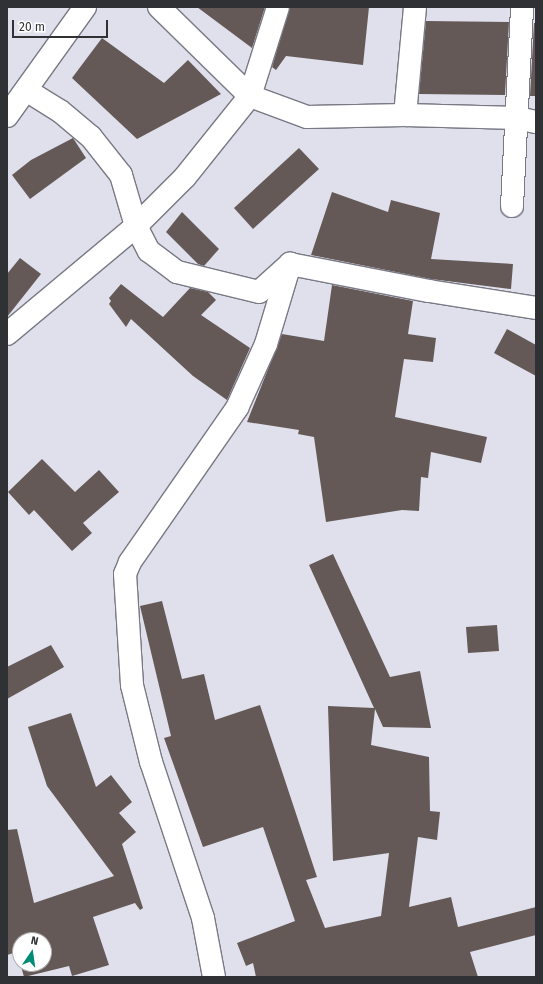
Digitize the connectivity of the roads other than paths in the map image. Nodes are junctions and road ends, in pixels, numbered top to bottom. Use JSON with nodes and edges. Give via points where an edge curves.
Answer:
{"nodes":[{"id":1,"x":85,"y":7,"type":"edge"},
{"id":2,"x":158,"y":7,"type":"edge"},
{"id":3,"x":278,"y":7,"type":"edge"},
{"id":4,"x":415,"y":7,"type":"edge"},
{"id":5,"x":522,"y":7,"type":"edge"},
{"id":6,"x":26,"y":90,"type":"junction"},
{"id":7,"x":250,"y":96,"type":"junction"},
{"id":8,"x":405,"y":115,"type":"junction"},
{"id":9,"x":7,"y":116,"type":"edge"},
{"id":10,"x":527,"y":120,"type":"edge"},
{"id":11,"x":512,"y":206,"type":"dead end"},
{"id":12,"x":136,"y":226,"type":"junction"},
{"id":13,"x":290,"y":264,"type":"junction"},
{"id":14,"x":536,"y":308,"type":"edge"},
{"id":15,"x":7,"y":334,"type":"edge"},
{"id":16,"x":214,"y":977,"type":"edge"}],
"edges":[{"from":1,"to":6,"type":"street"},
{"from":2,"to":7,"type":"street"},
{"from":3,"to":7,"type":"street"},
{"from":4,"to":8,"type":"street"},
{"from":5,"to":10,"type":"street"},
{"from":6,"to":9,"type":"street"},
{"from":6,"to":12,"type":"street","via":[[60,111],[96,144],[121,175]]},
{"from":7,"to":8,"type":"street","via":[[307,117]]},
{"from":7,"to":12,"type":"street","via":[[185,177]]},
{"from":8,"to":10,"type":"street"},
{"from":10,"to":11,"type":"street"},
{"from":12,"to":13,"type":"street","via":[[149,251],[159,261],[177,272],[198,278],[259,292]]},
{"from":12,"to":15,"type":"street"},
{"from":13,"to":14,"type":"street","via":[[429,291]]},
{"from":13,"to":16,"type":"street","via":[[266,344],[237,408],[130,562],[125,574],[132,685],[151,762],[203,918]]}]}
